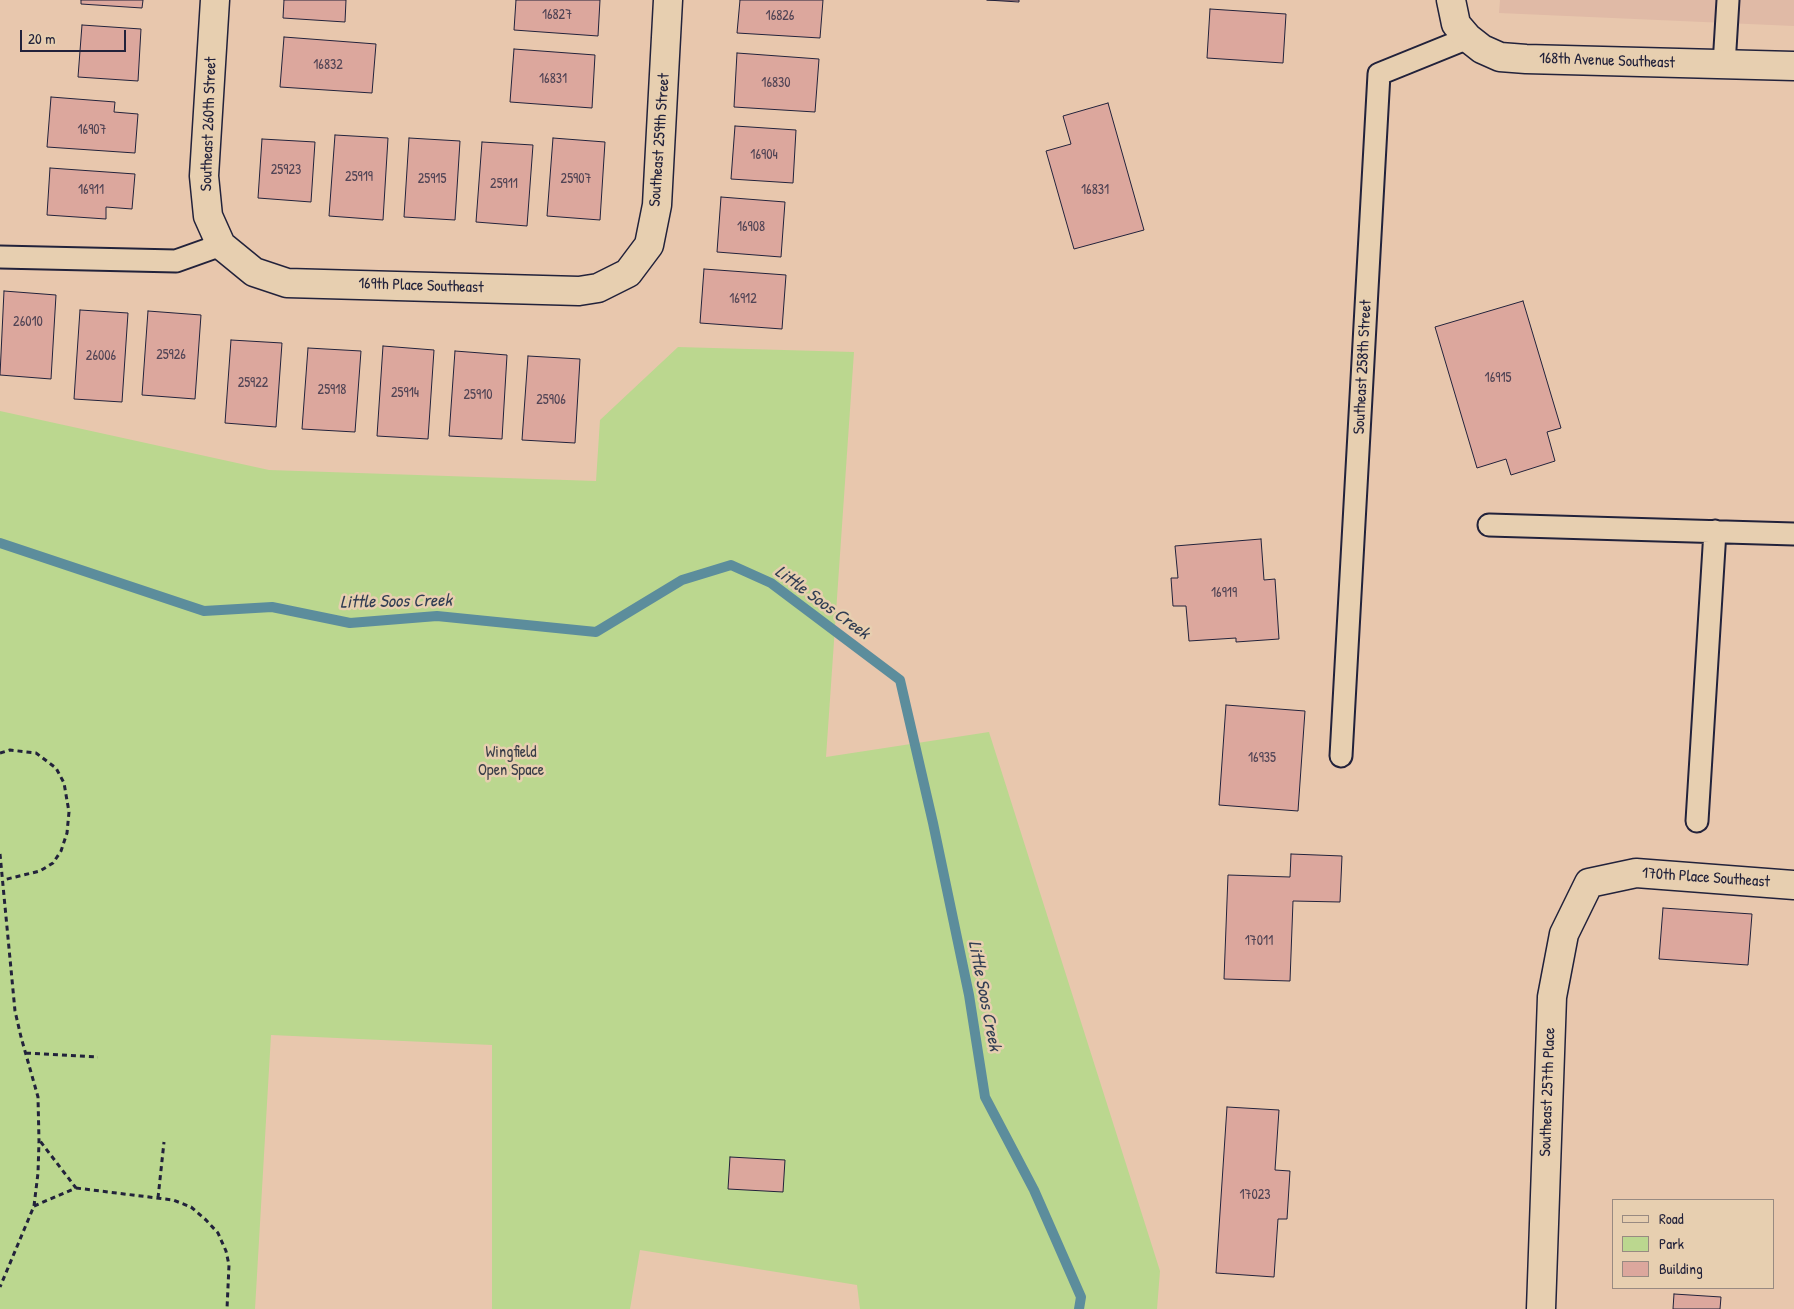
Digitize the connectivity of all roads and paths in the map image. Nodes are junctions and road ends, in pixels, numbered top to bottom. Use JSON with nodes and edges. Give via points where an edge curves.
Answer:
{"nodes":[{"id":1,"x":215,"y":0,"type":"edge"},
{"id":2,"x":668,"y":0,"type":"edge"},
{"id":3,"x":1451,"y":0,"type":"edge"},
{"id":4,"x":1728,"y":0,"type":"edge"},
{"id":5,"x":1468,"y":38,"type":"junction"},
{"id":6,"x":1724,"y":65,"type":"junction"},
{"id":7,"x":1794,"y":66,"type":"edge"},
{"id":8,"x":221,"y":246,"type":"junction"},
{"id":9,"x":0,"y":257,"type":"edge"},
{"id":10,"x":628,"y":273,"type":"joint"},
{"id":11,"x":1489,"y":524,"type":"dead end"},
{"id":12,"x":1715,"y":531,"type":"junction"},
{"id":13,"x":1794,"y":534,"type":"edge"},
{"id":14,"x":0,"y":753,"type":"edge"},
{"id":15,"x":1341,"y":756,"type":"dead end"},
{"id":16,"x":1697,"y":821,"type":"dead end"},
{"id":17,"x":0,"y":854,"type":"edge"},
{"id":18,"x":2,"y":880,"type":"junction"},
{"id":19,"x":1589,"y":882,"type":"joint"},
{"id":20,"x":1794,"y":885,"type":"edge"},
{"id":21,"x":26,"y":1053,"type":"junction"},
{"id":22,"x":98,"y":1057,"type":"dead end"},
{"id":23,"x":39,"y":1141,"type":"junction"},
{"id":24,"x":164,"y":1142,"type":"dead end"},
{"id":25,"x":76,"y":1188,"type":"junction"},
{"id":26,"x":158,"y":1198,"type":"junction"},
{"id":27,"x":34,"y":1206,"type":"junction"},
{"id":28,"x":0,"y":1287,"type":"edge"},
{"id":29,"x":227,"y":1309,"type":"edge"},
{"id":30,"x":1541,"y":1309,"type":"edge"}],
"edges":[{"from":1,"to":8,"type":"street","name":"Southeast 260th Street","via":[[204,176],[208,216]]},
{"from":2,"to":10,"type":"street","name":"Southeast 259th Street","via":[[657,205],[649,244]]},
{"from":3,"to":5,"type":"street","name":"168th Avenue Southeast","via":[[1456,24]]},
{"from":4,"to":6,"type":"lane"},
{"from":5,"to":6,"type":"street","name":"168th Avenue Southeast","via":[[1500,57]]},
{"from":5,"to":15,"type":"lane","name":"Southeast 258th Street","via":[[1379,74]]},
{"from":6,"to":7,"type":"street","name":"168th Avenue Southeast"},
{"from":8,"to":9,"type":"lane","via":[[176,261]]},
{"from":8,"to":10,"type":"street","name":"169th Place Southeast","via":[[254,272],[287,283],[579,291],[598,288]]},
{"from":11,"to":12,"type":"lane"},
{"from":12,"to":13,"type":"lane"},
{"from":12,"to":16,"type":"lane"},
{"from":14,"to":18,"type":"path","via":[[10,750],[36,753],[56,768],[64,783],[69,812],[67,833],[53,863],[40,871]]},
{"from":17,"to":18,"type":"path"},
{"from":18,"to":21,"type":"path","via":[[15,1011]]},
{"from":19,"to":20,"type":"street","name":"170th Place Southeast","via":[[1636,873]]},
{"from":19,"to":30,"type":"street","name":"Southeast 257th Place","via":[[1564,934],[1552,997]]},
{"from":21,"to":22,"type":"path"},
{"from":21,"to":23,"type":"path","via":[[38,1096]]},
{"from":23,"to":25,"type":"path"},
{"from":23,"to":27,"type":"path"},
{"from":24,"to":26,"type":"path"},
{"from":25,"to":26,"type":"path"},
{"from":25,"to":27,"type":"path"},
{"from":26,"to":29,"type":"path","via":[[191,1207],[218,1233],[229,1265]]},
{"from":27,"to":28,"type":"path"}]}
